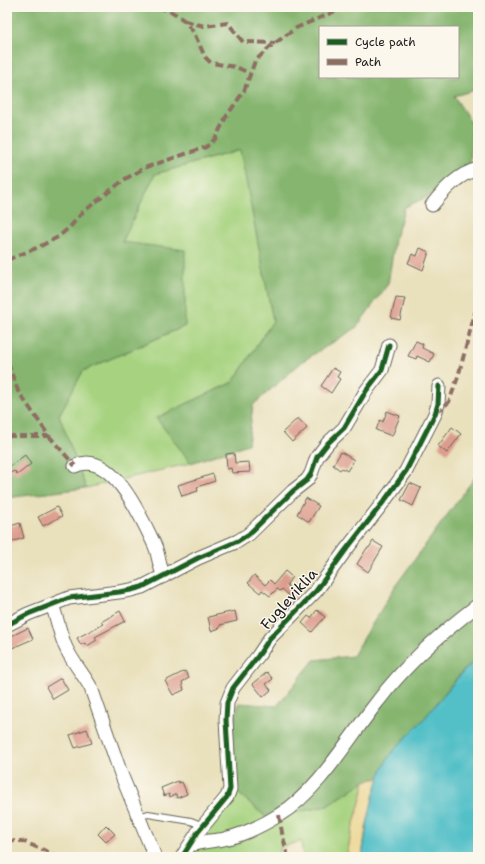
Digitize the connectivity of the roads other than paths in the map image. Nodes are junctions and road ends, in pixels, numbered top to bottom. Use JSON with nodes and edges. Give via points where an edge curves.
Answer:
{"nodes":[{"id":1,"x":478,"y":169,"type":"edge"},
{"id":2,"x":432,"y":205,"type":"dead end"},
{"id":3,"x":389,"y":345,"type":"dead end"},
{"id":4,"x":438,"y":386,"type":"dead end"},
{"id":5,"x":75,"y":466,"type":"dead end"},
{"id":6,"x":164,"y":576,"type":"junction"},
{"id":7,"x":52,"y":605,"type":"junction"},
{"id":8,"x":478,"y":605,"type":"edge"},
{"id":9,"x":7,"y":625,"type":"edge"},
{"id":10,"x":138,"y":817,"type":"junction"},
{"id":11,"x":201,"y":829,"type":"junction"},
{"id":12,"x":192,"y":843,"type":"junction"},
{"id":13,"x":155,"y":857,"type":"edge"},
{"id":14,"x":182,"y":857,"type":"edge"}],
"edges":[{"from":1,"to":2,"type":"street","via":[[452,182]]},
{"from":3,"to":6,"type":"street","via":[[382,370],[344,428],[318,457],[307,480],[249,534]]},
{"from":4,"to":11,"type":"street","name":"Fugleviklia","via":[[435,414],[406,471],[323,583],[270,638],[232,688],[227,703],[226,720],[230,789],[227,797]]},
{"from":5,"to":6,"type":"street","via":[[87,462],[100,466],[126,491],[154,546]]},
{"from":6,"to":7,"type":"street","via":[[132,590],[69,598]]},
{"from":7,"to":9,"type":"street"},
{"from":7,"to":10,"type":"street","via":[[67,651],[91,688]]},
{"from":8,"to":12,"type":"street","via":[[445,630],[407,668],[378,700],[320,777],[294,804],[280,815],[238,835]]},
{"from":10,"to":11,"type":"lane","via":[[148,814],[191,821]]},
{"from":10,"to":13,"type":"street"},
{"from":11,"to":12,"type":"street","name":"Fugleviklia"},
{"from":12,"to":14,"type":"street","name":"Fugleviklia"}]}
